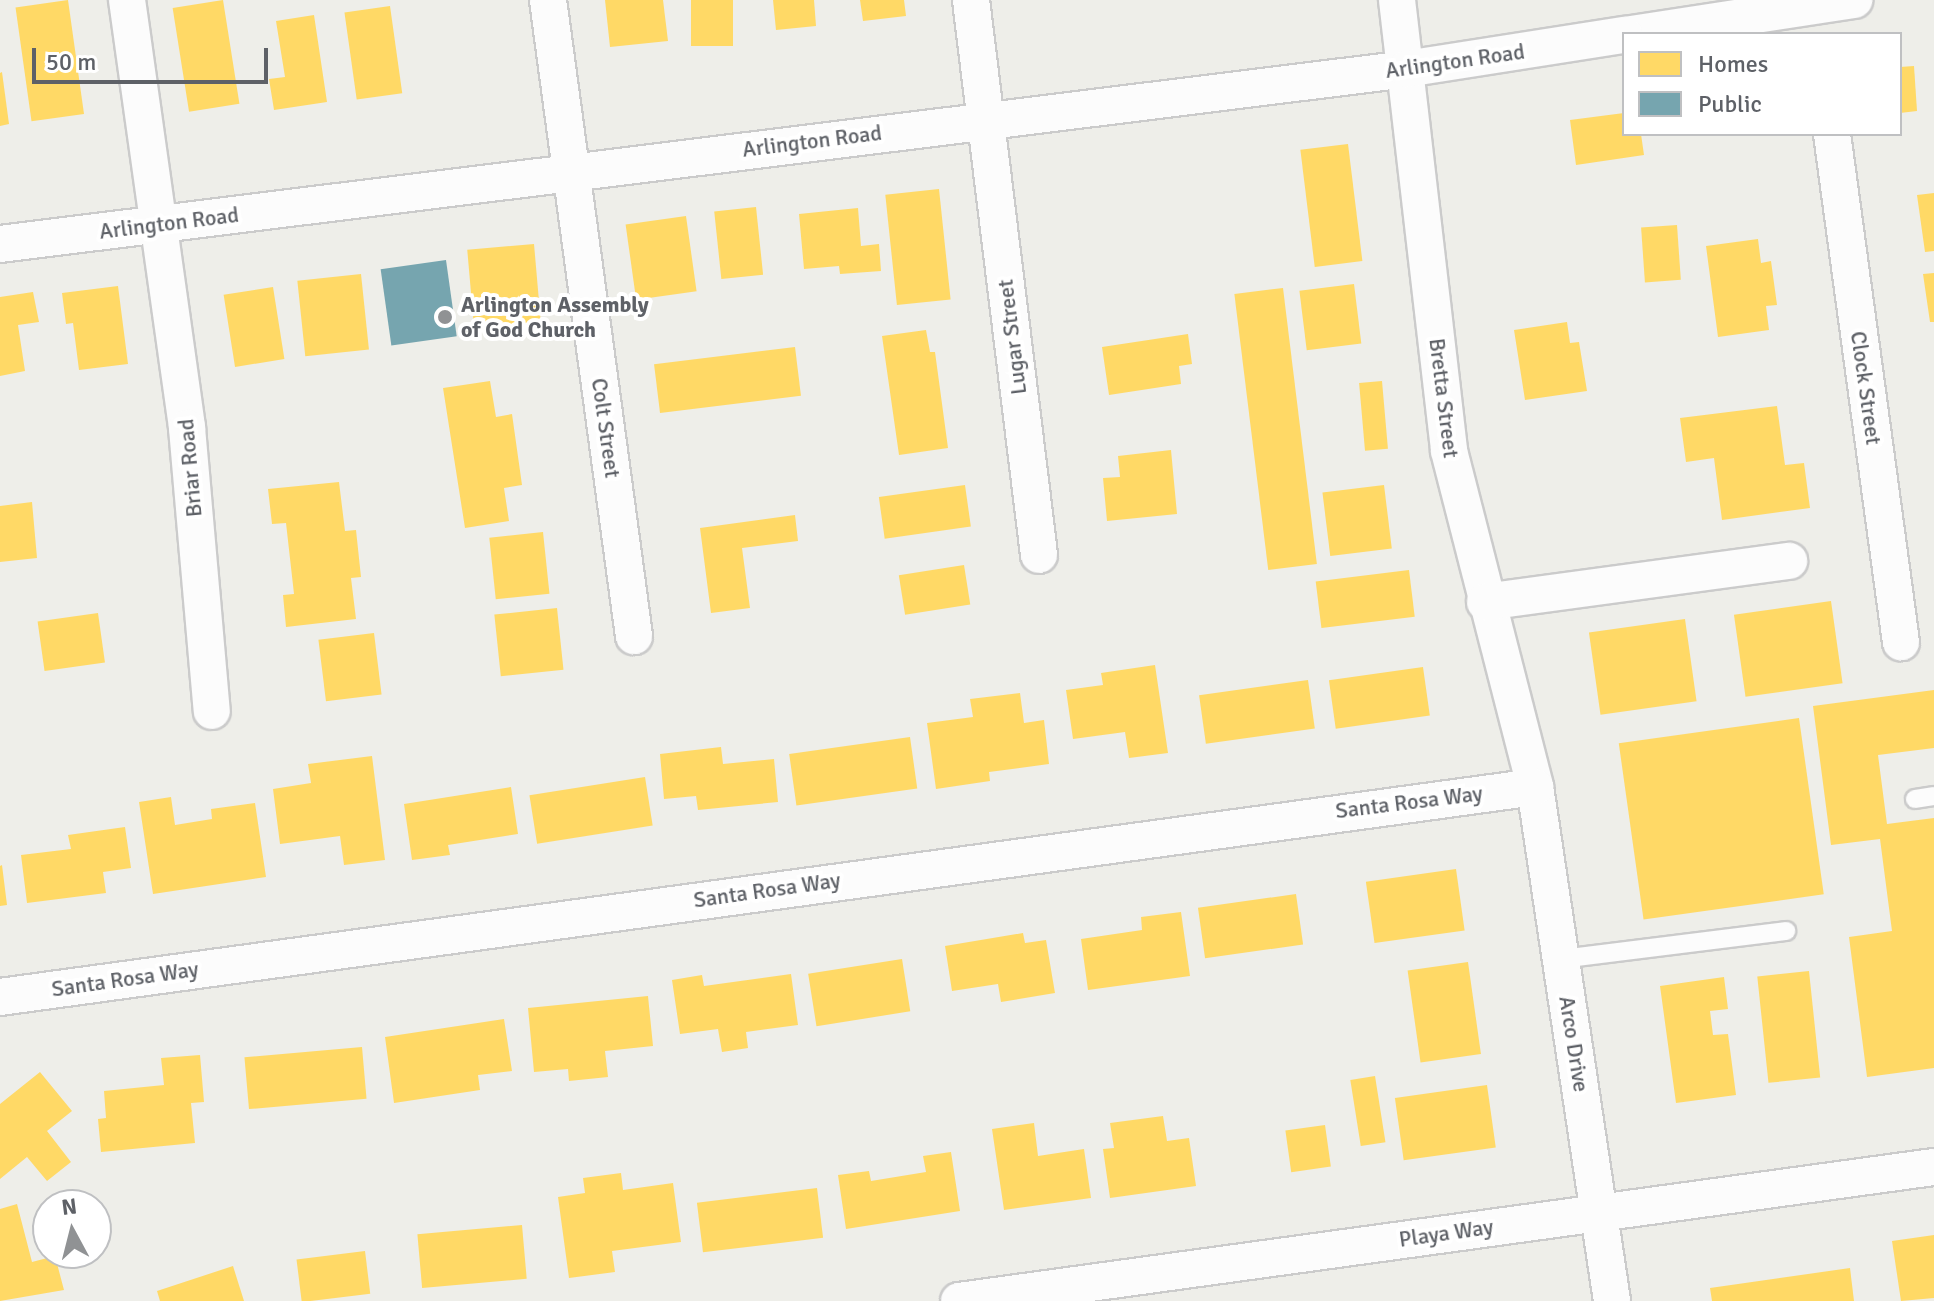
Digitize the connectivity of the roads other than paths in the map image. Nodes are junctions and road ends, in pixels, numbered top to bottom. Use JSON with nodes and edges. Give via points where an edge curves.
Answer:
{"nodes":[{"id":1,"x":127,"y":0,"type":"edge"},
{"id":2,"x":548,"y":0,"type":"edge"},
{"id":3,"x":971,"y":0,"type":"edge"},
{"id":4,"x":1397,"y":0,"type":"edge"},
{"id":5,"x":1854,"y":0,"type":"edge"},
{"id":6,"x":1816,"y":13,"type":"edge"},
{"id":7,"x":1649,"y":32,"type":"edge"},
{"id":8,"x":1622,"y":35,"type":"edge"},
{"id":9,"x":1406,"y":69,"type":"junction"},
{"id":10,"x":986,"y":118,"type":"junction"},
{"id":11,"x":1832,"y":136,"type":"edge"},
{"id":12,"x":573,"y":172,"type":"junction"},
{"id":13,"x":161,"y":225,"type":"junction"},
{"id":14,"x":0,"y":244,"type":"edge"},
{"id":15,"x":1039,"y":555,"type":"dead end"},
{"id":16,"x":1789,"y":561,"type":"dead end"},
{"id":17,"x":1485,"y":602,"type":"junction"},
{"id":18,"x":634,"y":636,"type":"dead end"},
{"id":19,"x":1901,"y":642,"type":"dead end"},
{"id":20,"x":212,"y":711,"type":"dead end"},
{"id":21,"x":1535,"y":787,"type":"junction"},
{"id":22,"x":1934,"y":796,"type":"edge"},
{"id":23,"x":1915,"y":799,"type":"dead end"},
{"id":24,"x":1786,"y":931,"type":"dead end"},
{"id":25,"x":1561,"y":959,"type":"junction"},
{"id":26,"x":0,"y":997,"type":"edge"},
{"id":27,"x":1934,"y":1167,"type":"edge"},
{"id":28,"x":1600,"y":1212,"type":"junction"},
{"id":29,"x":959,"y":1301,"type":"edge"},
{"id":30,"x":1612,"y":1301,"type":"edge"}],
"edges":[{"from":1,"to":13,"type":"street","name":"Briar Road"},
{"from":2,"to":12,"type":"street","name":"Colt Street"},
{"from":3,"to":10,"type":"street","name":"Lugar Street"},
{"from":4,"to":9,"type":"street","name":"Bretta Street"},
{"from":5,"to":6,"type":"street"},
{"from":6,"to":7,"type":"street"},
{"from":8,"to":9,"type":"street","name":"Arlington Road"},
{"from":9,"to":10,"type":"street","name":"Arlington Road"},
{"from":9,"to":17,"type":"street","name":"Bretta Street","via":[[1449,451]]},
{"from":10,"to":12,"type":"street","name":"Arlington Road"},
{"from":10,"to":15,"type":"street","name":"Lugar Street"},
{"from":11,"to":19,"type":"street","name":"Clock Street"},
{"from":12,"to":13,"type":"street","name":"Arlington Road"},
{"from":12,"to":18,"type":"street","name":"Colt Street"},
{"from":13,"to":14,"type":"street","name":"Arlington Road"},
{"from":13,"to":20,"type":"street","name":"Briar Road","via":[[187,428]]},
{"from":16,"to":17,"type":"street"},
{"from":17,"to":21,"type":"street","name":"Bretta Street"},
{"from":21,"to":25,"type":"street","name":"Arco Drive"},
{"from":21,"to":26,"type":"street","name":"Santa Rosa Way"},
{"from":22,"to":23,"type":"lane"},
{"from":24,"to":25,"type":"lane"},
{"from":25,"to":28,"type":"street","name":"Arco Drive"},
{"from":27,"to":28,"type":"street","name":"Playa Way"},
{"from":28,"to":29,"type":"street","name":"Playa Way"},
{"from":28,"to":30,"type":"street","name":"Arco Drive"}]}
